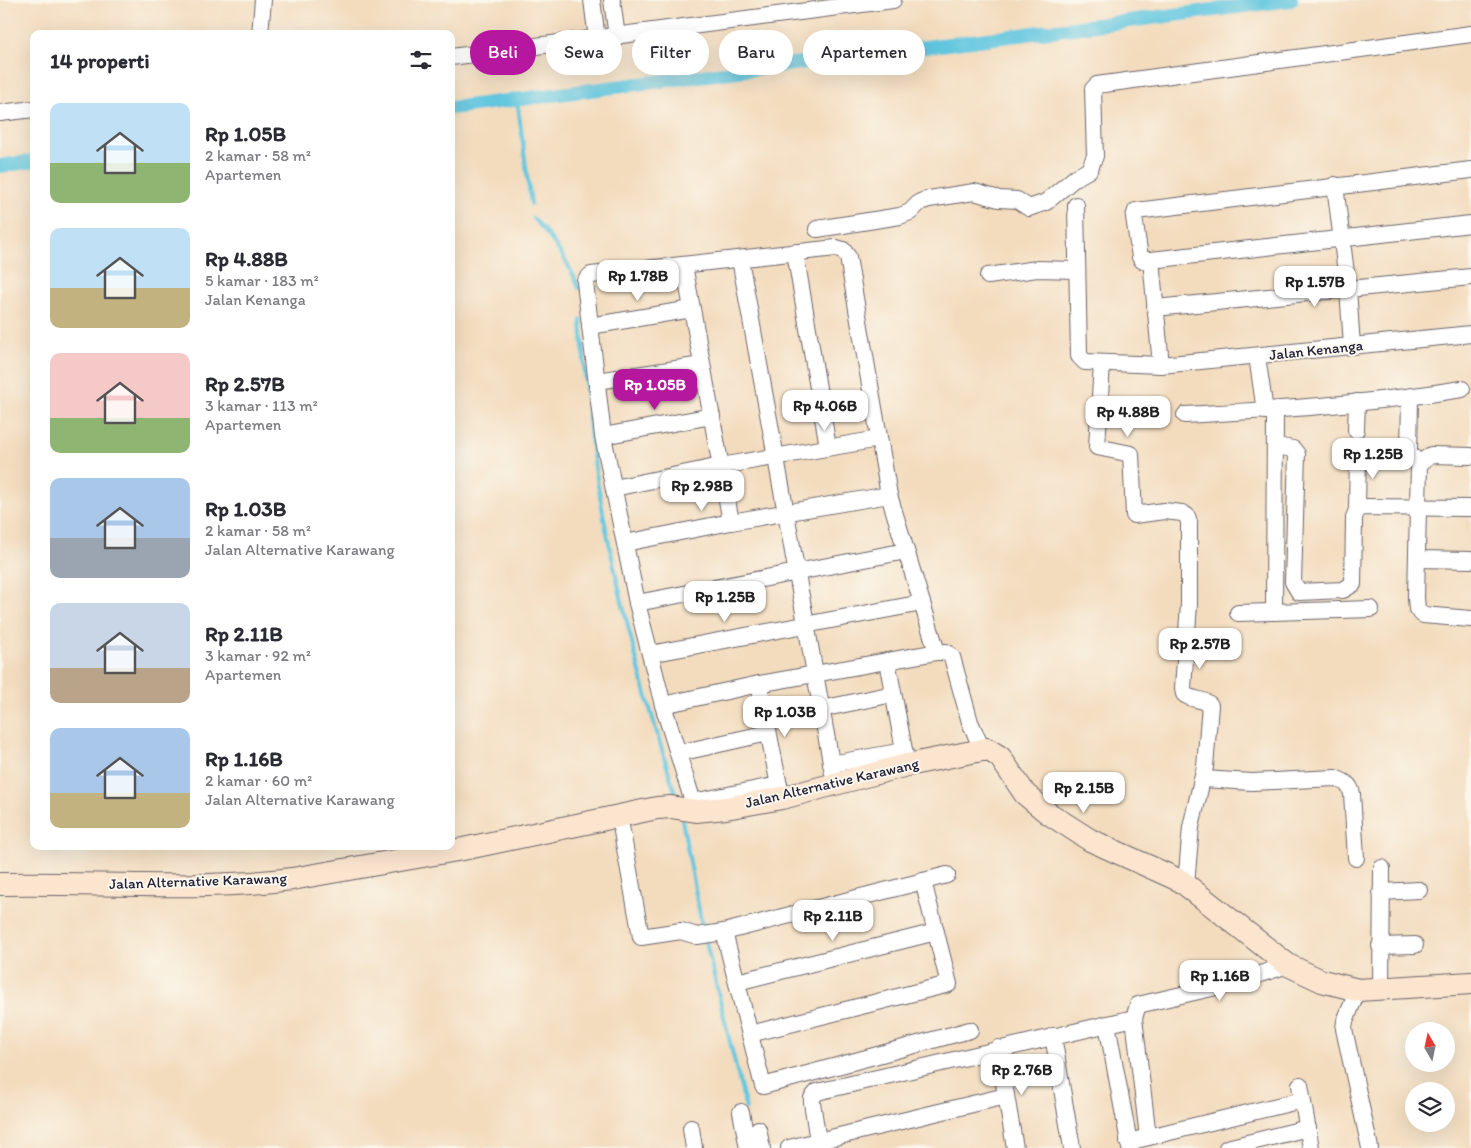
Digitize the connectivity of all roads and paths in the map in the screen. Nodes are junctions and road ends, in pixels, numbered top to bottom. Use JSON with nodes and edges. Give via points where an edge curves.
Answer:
{"nodes":[{"id":1,"x":263,"y":0,"type":"edge"},
{"id":2,"x":592,"y":0,"type":"edge"},
{"id":3,"x":612,"y":0,"type":"edge"},
{"id":4,"x":893,"y":0,"type":"edge"},
{"id":5,"x":260,"y":30,"type":"edge"},
{"id":6,"x":596,"y":30,"type":"edge"},
{"id":7,"x":616,"y":30,"type":"edge"},
{"id":8,"x":1471,"y":34,"type":"edge"},
{"id":9,"x":622,"y":36,"type":"edge"},
{"id":10,"x":546,"y":45,"type":"edge"},
{"id":11,"x":455,"y":57,"type":"edge"},
{"id":12,"x":30,"y":109,"type":"edge"},
{"id":13,"x":0,"y":113,"type":"edge"},
{"id":14,"x":1471,"y":170,"type":"edge"},
{"id":15,"x":1335,"y":185,"type":"junction"},
{"id":16,"x":1076,"y":205,"type":"dead end"},
{"id":17,"x":1471,"y":224,"type":"edge"},
{"id":18,"x":817,"y":229,"type":"dead end"},
{"id":19,"x":1342,"y":237,"type":"junction"},
{"id":20,"x":795,"y":252,"type":"junction"},
{"id":21,"x":740,"y":259,"type":"junction"},
{"id":22,"x":1151,"y":260,"type":"junction"},
{"id":23,"x":684,"y":265,"type":"junction"},
{"id":24,"x":1076,"y":270,"type":"junction"},
{"id":25,"x":988,"y":276,"type":"dead end"},
{"id":26,"x":1471,"y":276,"type":"edge"},
{"id":27,"x":1348,"y":289,"type":"junction"},
{"id":28,"x":1155,"y":308,"type":"junction"},
{"id":29,"x":692,"y":309,"type":"junction"},
{"id":30,"x":590,"y":326,"type":"junction"},
{"id":31,"x":1471,"y":334,"type":"edge"},
{"id":32,"x":1352,"y":346,"type":"junction"},
{"id":33,"x":1257,"y":356,"type":"junction"},
{"id":34,"x":1102,"y":363,"type":"junction"},
{"id":35,"x":702,"y":365,"type":"junction"},
{"id":36,"x":1160,"y":366,"type":"junction"},
{"id":37,"x":597,"y":381,"type":"junction"},
{"id":38,"x":1462,"y":390,"type":"dead end"},
{"id":39,"x":1410,"y":398,"type":"junction"},
{"id":40,"x":1357,"y":402,"type":"junction"},
{"id":41,"x":1270,"y":411,"type":"junction"},
{"id":42,"x":1185,"y":415,"type":"dead end"},
{"id":43,"x":712,"y":416,"type":"junction"},
{"id":44,"x":1356,"y":430,"type":"dead end"},
{"id":45,"x":603,"y":436,"type":"junction"},
{"id":46,"x":879,"y":438,"type":"junction"},
{"id":47,"x":1276,"y":446,"type":"junction"},
{"id":48,"x":828,"y":447,"type":"junction"},
{"id":49,"x":1358,"y":451,"type":"dead end"},
{"id":50,"x":775,"y":456,"type":"junction"},
{"id":51,"x":1471,"y":456,"type":"edge"},
{"id":52,"x":1419,"y":464,"type":"junction"},
{"id":53,"x":721,"y":466,"type":"junction"},
{"id":54,"x":614,"y":488,"type":"junction"},
{"id":55,"x":889,"y":495,"type":"junction"},
{"id":56,"x":1416,"y":506,"type":"junction"},
{"id":57,"x":1357,"y":508,"type":"junction"},
{"id":58,"x":1471,"y":508,"type":"edge"},
{"id":59,"x":785,"y":513,"type":"junction"},
{"id":60,"x":731,"y":522,"type":"junction"},
{"id":61,"x":625,"y":544,"type":"junction"},
{"id":62,"x":906,"y":551,"type":"junction"},
{"id":63,"x":1418,"y":559,"type":"junction"},
{"id":64,"x":1471,"y":560,"type":"edge"},
{"id":65,"x":796,"y":571,"type":"junction"},
{"id":66,"x":637,"y":603,"type":"junction"},
{"id":67,"x":922,"y":603,"type":"junction"},
{"id":68,"x":1371,"y":608,"type":"dead end"},
{"id":69,"x":1274,"y":612,"type":"junction"},
{"id":70,"x":1238,"y":613,"type":"dead end"},
{"id":71,"x":1471,"y":620,"type":"edge"},
{"id":72,"x":805,"y":623,"type":"junction"},
{"id":73,"x":1471,"y":630,"type":"edge"},
{"id":74,"x":937,"y":652,"type":"junction"},
{"id":75,"x":650,"y":654,"type":"junction"},
{"id":76,"x":887,"y":661,"type":"junction"},
{"id":77,"x":814,"y":674,"type":"junction"},
{"id":78,"x":759,"y":684,"type":"junction"},
{"id":79,"x":893,"y":694,"type":"junction"},
{"id":80,"x":663,"y":705,"type":"junction"},
{"id":81,"x":821,"y":709,"type":"junction"},
{"id":82,"x":768,"y":733,"type":"junction"},
{"id":83,"x":982,"y":749,"type":"junction"},
{"id":84,"x":679,"y":753,"type":"junction"},
{"id":85,"x":905,"y":758,"type":"junction"},
{"id":86,"x":833,"y":774,"type":"junction"},
{"id":87,"x":1203,"y":779,"type":"junction"},
{"id":88,"x":781,"y":792,"type":"junction"},
{"id":89,"x":619,"y":815,"type":"junction"},
{"id":90,"x":1356,"y":858,"type":"dead end"},
{"id":91,"x":1382,"y":868,"type":"dead end"},
{"id":92,"x":947,"y":875,"type":"dead end"},
{"id":93,"x":923,"y":881,"type":"junction"},
{"id":94,"x":0,"y":884,"type":"edge"},
{"id":95,"x":1186,"y":884,"type":"junction"},
{"id":96,"x":1419,"y":890,"type":"dead end"},
{"id":97,"x":1381,"y":892,"type":"junction"},
{"id":98,"x":936,"y":932,"type":"junction"},
{"id":99,"x":710,"y":934,"type":"junction"},
{"id":100,"x":1415,"y":945,"type":"dead end"},
{"id":101,"x":1380,"y":946,"type":"junction"},
{"id":102,"x":1288,"y":965,"type":"junction"},
{"id":103,"x":737,"y":982,"type":"junction"},
{"id":104,"x":1471,"y":983,"type":"edge"},
{"id":105,"x":1358,"y":990,"type":"junction"},
{"id":106,"x":1381,"y":990,"type":"junction"},
{"id":107,"x":1134,"y":1018,"type":"junction"},
{"id":108,"x":1107,"y":1024,"type":"junction"},
{"id":109,"x":970,"y":1030,"type":"dead end"},
{"id":110,"x":750,"y":1034,"type":"junction"},
{"id":111,"x":1053,"y":1036,"type":"junction"},
{"id":112,"x":998,"y":1048,"type":"junction"},
{"id":113,"x":1006,"y":1096,"type":"junction"},
{"id":114,"x":741,"y":1112,"type":"dead end"},
{"id":115,"x":691,"y":1128,"type":"dead end"},
{"id":116,"x":1308,"y":1128,"type":"junction"},
{"id":117,"x":758,"y":1129,"type":"dead end"},
{"id":118,"x":1148,"y":1137,"type":"junction"},
{"id":119,"x":818,"y":1144,"type":"edge"},
{"id":120,"x":1129,"y":1145,"type":"edge"},
{"id":121,"x":694,"y":1148,"type":"edge"},
{"id":122,"x":748,"y":1148,"type":"edge"},
{"id":123,"x":762,"y":1148,"type":"edge"},
{"id":124,"x":789,"y":1148,"type":"edge"},
{"id":125,"x":1013,"y":1148,"type":"edge"},
{"id":126,"x":1072,"y":1148,"type":"edge"},
{"id":127,"x":1227,"y":1148,"type":"edge"},
{"id":128,"x":1311,"y":1148,"type":"edge"},
{"id":129,"x":1370,"y":1148,"type":"edge"}],
"edges":[{"from":1,"to":5,"type":"street"},
{"from":2,"to":6,"type":"street"},
{"from":3,"to":7,"type":"street"},
{"from":4,"to":9,"type":"street"},
{"from":8,"to":18,"type":"street","via":[[1096,84],[1093,89],[1095,156],[1092,165],[1038,206],[1029,208],[1017,200],[974,192],[929,199],[900,216]]},
{"from":10,"to":11,"type":"street"},
{"from":12,"to":13,"type":"street"},
{"from":14,"to":15,"type":"street"},
{"from":15,"to":19,"type":"street"},
{"from":15,"to":22,"type":"street","via":[[1136,211],[1134,217],[1140,257]]},
{"from":16,"to":24,"type":"street","name":"Jalan Kenanga"},
{"from":17,"to":19,"type":"street"},
{"from":19,"to":22,"type":"street"},
{"from":19,"to":27,"type":"street"},
{"from":20,"to":21,"type":"street"},
{"from":20,"to":46,"type":"street","via":[[836,248],[843,250],[848,257]]},
{"from":20,"to":48,"type":"street"},
{"from":21,"to":23,"type":"street"},
{"from":21,"to":50,"type":"street"},
{"from":22,"to":28,"type":"street"},
{"from":23,"to":29,"type":"street"},
{"from":23,"to":30,"type":"street","via":[[588,276],[586,291]]},
{"from":24,"to":25,"type":"street","via":[[1037,269]]},
{"from":24,"to":34,"type":"street","name":"Jalan Kenanga","via":[[1079,356],[1085,362]]},
{"from":26,"to":27,"type":"street"},
{"from":27,"to":28,"type":"street"},
{"from":27,"to":32,"type":"street"},
{"from":28,"to":36,"type":"street"},
{"from":29,"to":30,"type":"street"},
{"from":29,"to":35,"type":"street"},
{"from":30,"to":37,"type":"street"},
{"from":31,"to":32,"type":"street","name":"Jalan Kenanga"},
{"from":32,"to":33,"type":"street","name":"Jalan Kenanga"},
{"from":33,"to":36,"type":"street","name":"Jalan Kenanga"},
{"from":33,"to":41,"type":"street"},
{"from":34,"to":36,"type":"street","name":"Jalan Kenanga"},
{"from":34,"to":87,"type":"street","via":[[1097,447],[1131,454],[1134,515],[1174,511],[1187,516],[1189,522],[1183,688],[1188,697],[1205,700],[1210,705]]},
{"from":35,"to":37,"type":"street"},
{"from":35,"to":43,"type":"street"},
{"from":37,"to":45,"type":"street"},
{"from":38,"to":39,"type":"street"},
{"from":39,"to":40,"type":"street"},
{"from":39,"to":52,"type":"street","via":[[1409,452]]},
{"from":40,"to":41,"type":"street"},
{"from":40,"to":44,"type":"street"},
{"from":41,"to":42,"type":"street"},
{"from":41,"to":47,"type":"street"},
{"from":43,"to":45,"type":"street"},
{"from":43,"to":53,"type":"street"},
{"from":45,"to":54,"type":"street"},
{"from":46,"to":48,"type":"street"},
{"from":46,"to":55,"type":"street"},
{"from":47,"to":57,"type":"street","via":[[1294,449],[1297,454],[1293,582],[1297,591],[1343,590],[1353,584]]},
{"from":47,"to":69,"type":"street"},
{"from":48,"to":50,"type":"street"},
{"from":49,"to":57,"type":"street"},
{"from":50,"to":53,"type":"street"},
{"from":50,"to":59,"type":"street"},
{"from":51,"to":52,"type":"street","via":[[1430,455]]},
{"from":52,"to":56,"type":"street"},
{"from":53,"to":54,"type":"street"},
{"from":53,"to":60,"type":"street"},
{"from":54,"to":61,"type":"street"},
{"from":55,"to":59,"type":"street"},
{"from":55,"to":62,"type":"street"},
{"from":56,"to":57,"type":"street"},
{"from":56,"to":58,"type":"street"},
{"from":56,"to":63,"type":"street"},
{"from":59,"to":60,"type":"street"},
{"from":59,"to":65,"type":"street"},
{"from":60,"to":61,"type":"street"},
{"from":61,"to":66,"type":"street"},
{"from":62,"to":65,"type":"street"},
{"from":62,"to":67,"type":"street"},
{"from":63,"to":64,"type":"street"},
{"from":63,"to":71,"type":"street","via":[[1416,598],[1420,613]]},
{"from":65,"to":66,"type":"street"},
{"from":65,"to":72,"type":"street"},
{"from":66,"to":75,"type":"street"},
{"from":67,"to":72,"type":"street"},
{"from":67,"to":74,"type":"street"},
{"from":68,"to":69,"type":"street"},
{"from":69,"to":70,"type":"street"},
{"from":71,"to":73,"type":"street"},
{"from":72,"to":75,"type":"street"},
{"from":72,"to":77,"type":"street"},
{"from":74,"to":76,"type":"street"},
{"from":74,"to":83,"type":"street","via":[[946,652],[952,657],[970,722]]},
{"from":75,"to":80,"type":"street"},
{"from":76,"to":77,"type":"street"},
{"from":76,"to":79,"type":"street"},
{"from":77,"to":78,"type":"street"},
{"from":77,"to":81,"type":"street"},
{"from":78,"to":80,"type":"street"},
{"from":78,"to":82,"type":"street"},
{"from":79,"to":81,"type":"street"},
{"from":79,"to":85,"type":"street"},
{"from":80,"to":84,"type":"street"},
{"from":81,"to":86,"type":"street"},
{"from":82,"to":84,"type":"street"},
{"from":82,"to":88,"type":"street"},
{"from":83,"to":85,"type":"street","name":"Jalan Alternative Karawang"},
{"from":83,"to":95,"type":"street","via":[[995,752],[1025,794],[1048,813],[1090,840]]},
{"from":84,"to":88,"type":"street","via":[[693,802]]},
{"from":85,"to":86,"type":"street","name":"Jalan Alternative Karawang"},
{"from":86,"to":88,"type":"street","name":"Jalan Alternative Karawang"},
{"from":87,"to":90,"type":"street","via":[[1252,782],[1335,778],[1344,781],[1352,794]]},
{"from":87,"to":95,"type":"street","via":[[1191,827]]},
{"from":88,"to":89,"type":"street","name":"Jalan Alternative Karawang","via":[[726,808],[696,811],[663,807]]},
{"from":89,"to":94,"type":"street","name":"Jalan Alternative Karawang","via":[[463,849],[265,882]]},
{"from":89,"to":99,"type":"street","via":[[641,937],[681,931]]},
{"from":91,"to":97,"type":"street"},
{"from":92,"to":93,"type":"street"},
{"from":93,"to":98,"type":"street"},
{"from":93,"to":99,"type":"street"},
{"from":95,"to":102,"type":"street"},
{"from":96,"to":97,"type":"street"},
{"from":97,"to":101,"type":"street"},
{"from":98,"to":103,"type":"street"},
{"from":98,"to":110,"type":"street","via":[[949,984]]},
{"from":99,"to":103,"type":"street"},
{"from":100,"to":101,"type":"street"},
{"from":101,"to":106,"type":"street"},
{"from":102,"to":105,"type":"street","via":[[1322,982]]},
{"from":102,"to":107,"type":"street","via":[[1228,984],[1141,1003]]},
{"from":103,"to":110,"type":"street"},
{"from":104,"to":106,"type":"street"},
{"from":105,"to":106,"type":"street"},
{"from":105,"to":129,"type":"street","via":[[1344,1028]]},
{"from":107,"to":108,"type":"street"},
{"from":107,"to":118,"type":"street"},
{"from":108,"to":111,"type":"street"},
{"from":108,"to":120,"type":"street"},
{"from":109,"to":110,"type":"street","via":[[763,1086]]},
{"from":111,"to":112,"type":"street"},
{"from":111,"to":126,"type":"street"},
{"from":112,"to":113,"type":"street"},
{"from":112,"to":119,"type":"street","via":[[817,1092],[812,1102]]},
{"from":113,"to":119,"type":"street"},
{"from":113,"to":125,"type":"street"},
{"from":114,"to":122,"type":"street"},
{"from":115,"to":121,"type":"street"},
{"from":116,"to":118,"type":"street","via":[[1301,1092]]},
{"from":116,"to":127,"type":"street"},
{"from":116,"to":128,"type":"street"},
{"from":117,"to":123,"type":"street"},
{"from":118,"to":120,"type":"street"},
{"from":119,"to":124,"type":"street"}]}
